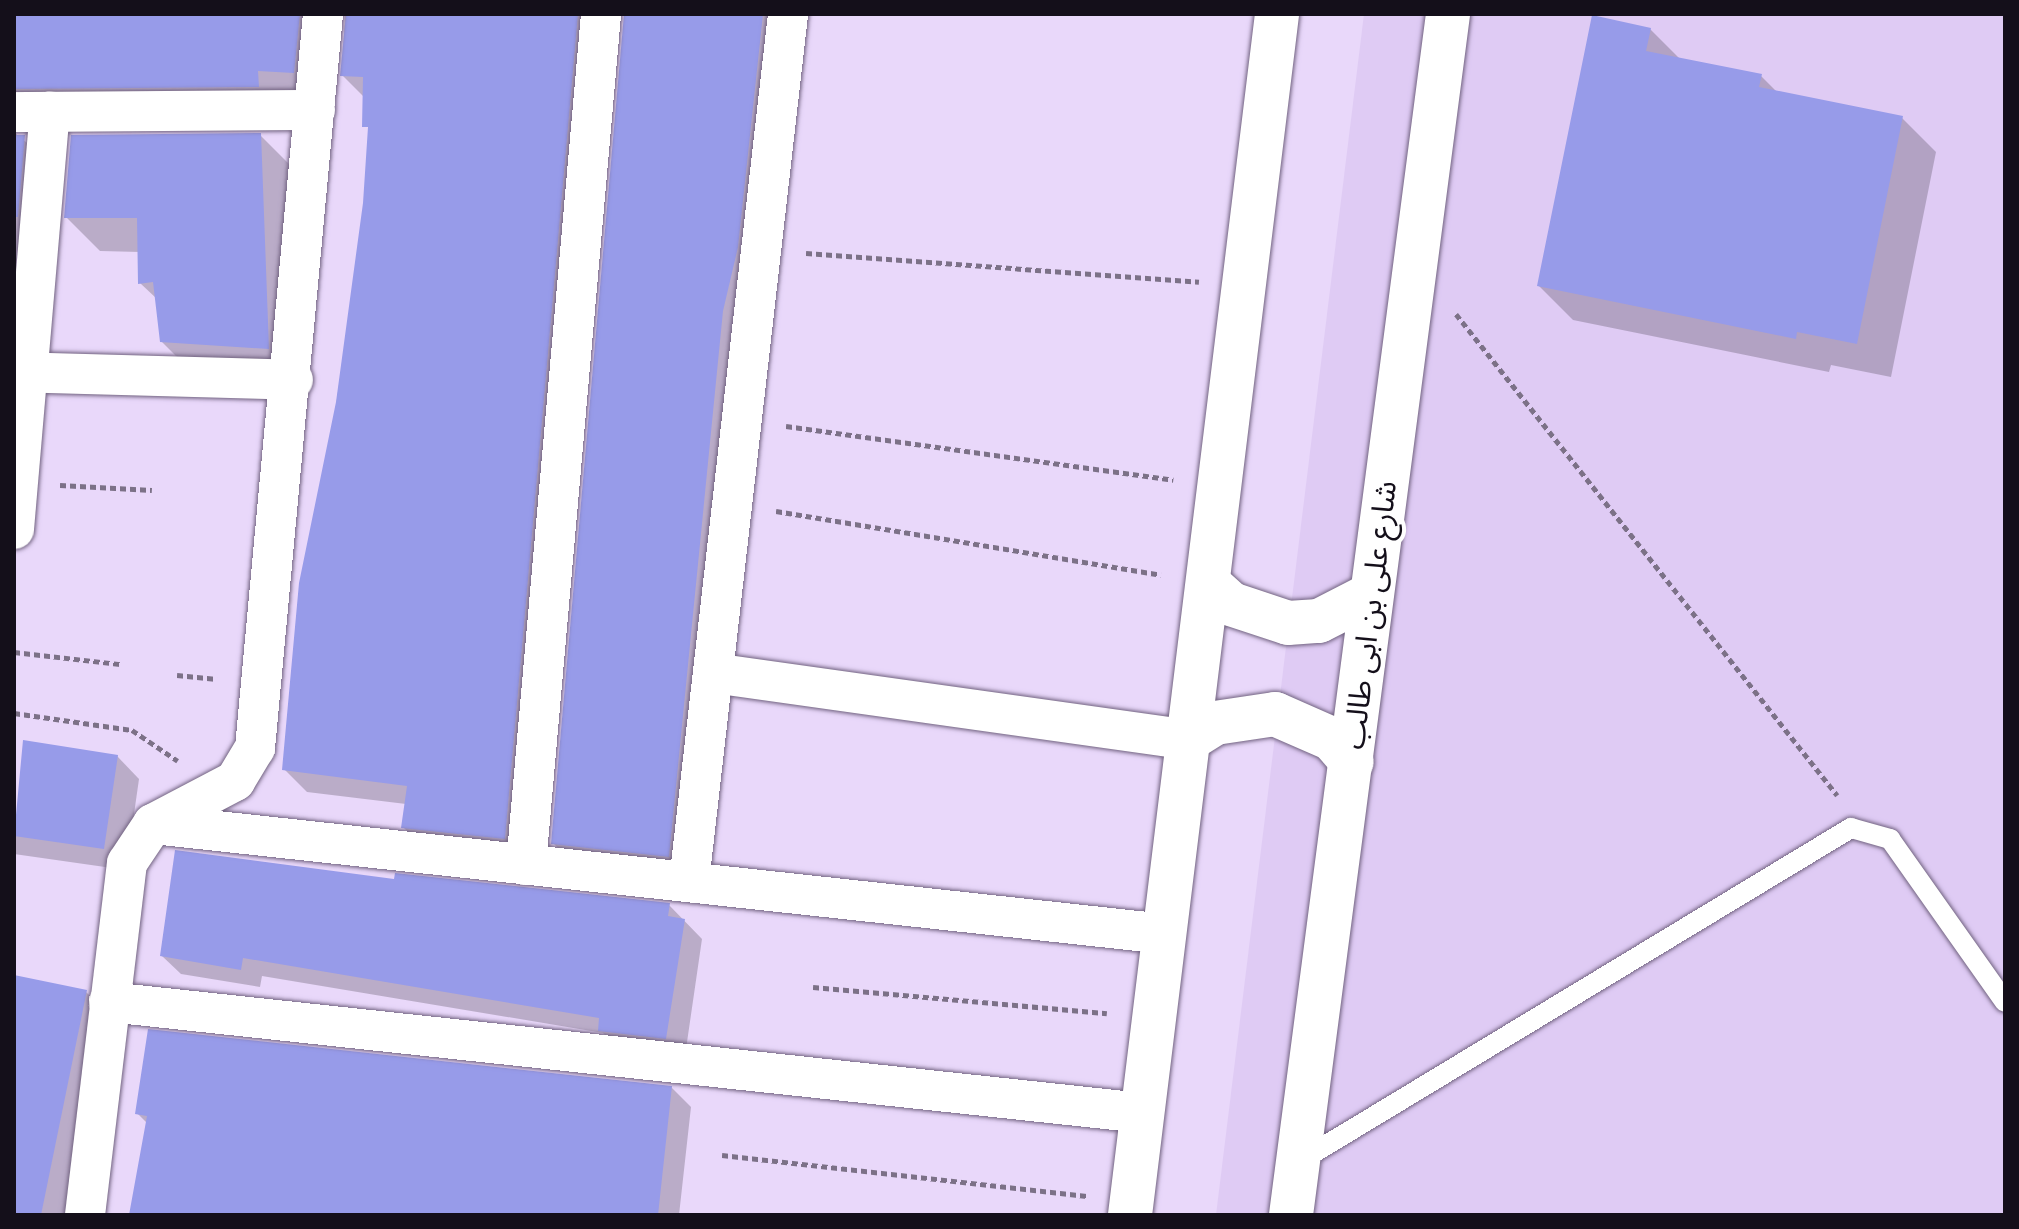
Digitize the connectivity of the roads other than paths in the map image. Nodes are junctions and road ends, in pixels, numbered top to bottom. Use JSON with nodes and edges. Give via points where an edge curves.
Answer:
{"nodes":[{"id":1,"x":323,"y":14,"type":"edge"},
{"id":2,"x":601,"y":14,"type":"edge"},
{"id":3,"x":788,"y":14,"type":"edge"},
{"id":4,"x":1277,"y":14,"type":"edge"},
{"id":5,"x":1448,"y":14,"type":"edge"},
{"id":6,"x":315,"y":110,"type":"junction"},
{"id":7,"x":32,"y":112,"type":"edge"},
{"id":8,"x":23,"y":372,"type":"edge"},
{"id":9,"x":293,"y":380,"type":"junction"},
{"id":10,"x":14,"y":529,"type":"edge"},
{"id":11,"x":1208,"y":583,"type":"junction"},
{"id":12,"x":1372,"y":594,"type":"junction"},
{"id":13,"x":713,"y":673,"type":"junction"},
{"id":14,"x":1188,"y":740,"type":"junction"},
{"id":15,"x":1352,"y":762,"type":"junction"},
{"id":16,"x":153,"y":824,"type":"junction"},
{"id":17,"x":526,"y":865,"type":"junction"},
{"id":18,"x":689,"y":882,"type":"junction"},
{"id":19,"x":1165,"y":934,"type":"junction"},
{"id":20,"x":109,"y":1002,"type":"junction"},
{"id":21,"x":2005,"y":1002,"type":"edge"},
{"id":22,"x":1143,"y":1113,"type":"junction"},
{"id":23,"x":1297,"y":1163,"type":"junction"},
{"id":24,"x":1131,"y":1208,"type":"edge"},
{"id":25,"x":85,"y":1215,"type":"edge"},
{"id":26,"x":1291,"y":1215,"type":"edge"}],
"edges":[{"from":1,"to":6,"type":"street"},
{"from":2,"to":17,"type":"street"},
{"from":3,"to":13,"type":"street"},
{"from":4,"to":11,"type":"street"},
{"from":5,"to":12,"type":"street","name":"شارع على بن ابى طالب"},
{"from":6,"to":7,"type":"street"},
{"from":6,"to":9,"type":"street"},
{"from":7,"to":8,"type":"street"},
{"from":8,"to":9,"type":"street"},
{"from":8,"to":10,"type":"street"},
{"from":9,"to":16,"type":"street","via":[[255,748],[235,781]]},
{"from":11,"to":12,"type":"street","via":[[1231,604],[1288,623],[1347,611]]},
{"from":11,"to":14,"type":"street"},
{"from":12,"to":15,"type":"street","name":"شارع على بن ابى طالب"},
{"from":13,"to":14,"type":"street"},
{"from":13,"to":18,"type":"street"},
{"from":14,"to":15,"type":"street","via":[[1215,723],[1275,714],[1332,739]]},
{"from":14,"to":19,"type":"street"},
{"from":15,"to":23,"type":"street","name":"شارع على بن ابى طالب"},
{"from":16,"to":17,"type":"street"},
{"from":16,"to":20,"type":"street","via":[[127,863]]},
{"from":17,"to":18,"type":"street"},
{"from":18,"to":19,"type":"street"},
{"from":19,"to":22,"type":"street"},
{"from":20,"to":22,"type":"street"},
{"from":20,"to":25,"type":"street"},
{"from":21,"to":23,"type":"lane","via":[[1899,850],[1863,827],[1839,833]]},
{"from":22,"to":24,"type":"street"},
{"from":23,"to":26,"type":"street","name":"شارع على بن ابى طالب"}]}
